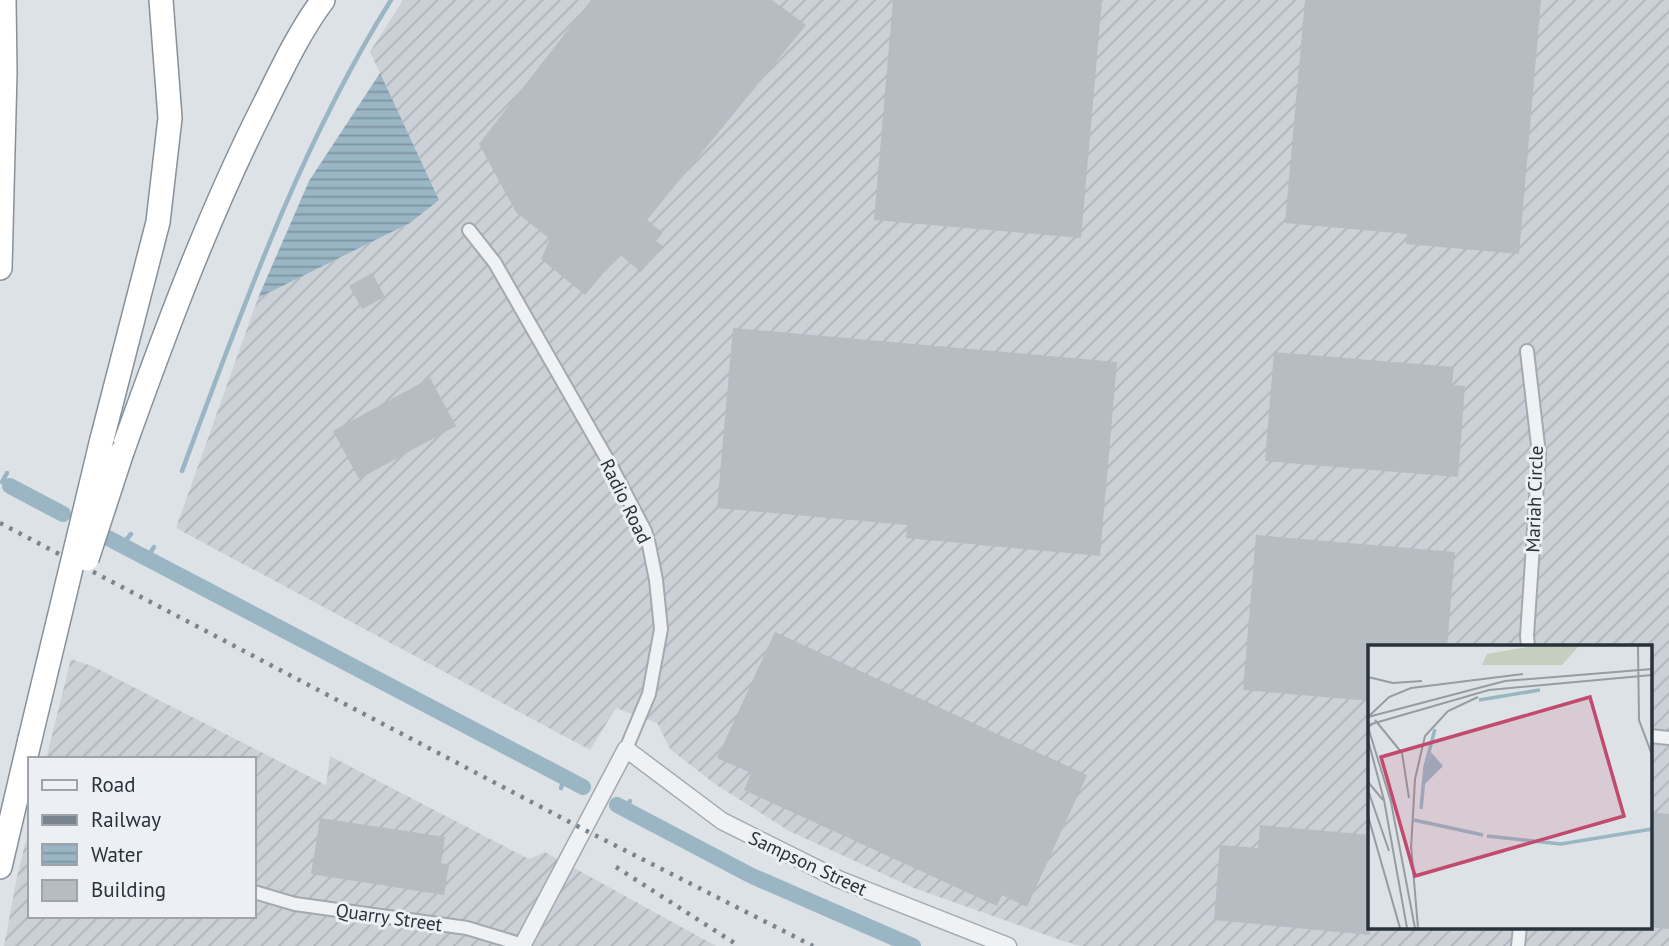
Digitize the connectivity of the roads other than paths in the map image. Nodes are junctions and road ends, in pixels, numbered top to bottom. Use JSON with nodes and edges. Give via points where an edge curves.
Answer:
{"nodes":[{"id":1,"x":4,"y":0,"type":"edge"},
{"id":2,"x":161,"y":0,"type":"edge"},
{"id":3,"x":324,"y":0,"type":"edge"},
{"id":4,"x":469,"y":230,"type":"dead end"},
{"id":5,"x":0,"y":268,"type":"edge"},
{"id":6,"x":1527,"y":351,"type":"dead end"},
{"id":7,"x":1528,"y":645,"type":"edge"},
{"id":8,"x":30,"y":739,"type":"junction"},
{"id":9,"x":625,"y":749,"type":"junction"},
{"id":10,"x":0,"y":866,"type":"edge"},
{"id":11,"x":256,"y":893,"type":"edge"},
{"id":12,"x":1520,"y":928,"type":"edge"},
{"id":13,"x":523,"y":946,"type":"edge"},
{"id":14,"x":1008,"y":946,"type":"edge"},
{"id":15,"x":1518,"y":946,"type":"edge"}],
"edges":[{"from":1,"to":5,"type":"highway"},
{"from":2,"to":8,"type":"highway","bridge":true,"via":[[170,118],[158,222]]},
{"from":3,"to":8,"type":"highway","bridge":true,"via":[[275,84],[204,233],[122,452]]},
{"from":4,"to":9,"type":"street","name":"Radio Road","via":[[507,284],[645,531],[661,629],[649,694]]},
{"from":6,"to":7,"type":"street","name":"Mariah Circle","via":[[1539,454]]},
{"from":8,"to":10,"type":"highway"},
{"from":9,"to":13,"type":"street","name":"Radio Road"},
{"from":9,"to":14,"type":"street","name":"Sampson Street","via":[[722,821],[838,879]]},
{"from":11,"to":13,"type":"street","name":"Quarry Street","via":[[295,904],[467,928]]},
{"from":12,"to":15,"type":"street"}]}
